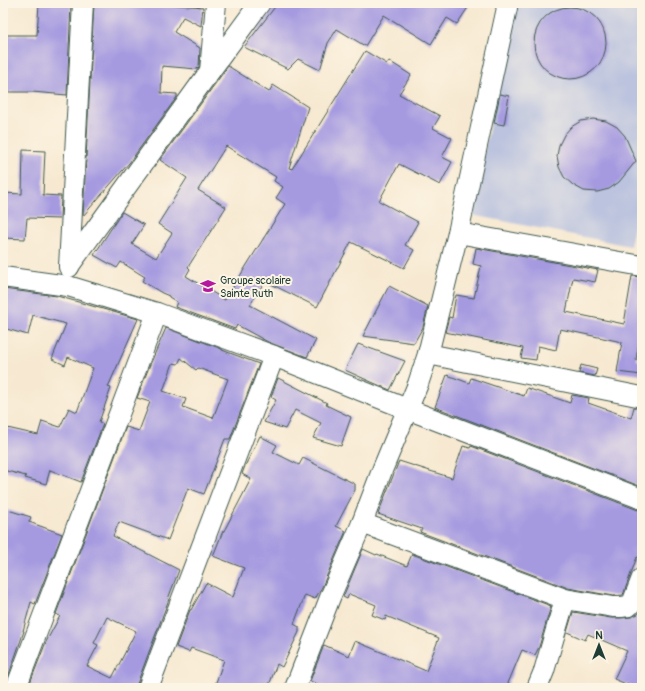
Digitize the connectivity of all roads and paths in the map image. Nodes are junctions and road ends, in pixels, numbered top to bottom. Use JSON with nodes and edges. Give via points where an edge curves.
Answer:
{"nodes":[{"id":1,"x":83,"y":3,"type":"edge"},
{"id":2,"x":216,"y":3,"type":"edge"},
{"id":3,"x":260,"y":3,"type":"edge"},
{"id":4,"x":505,"y":3,"type":"edge"},
{"id":5,"x":210,"y":71,"type":"junction"},
{"id":6,"x":458,"y":233,"type":"junction"},
{"id":7,"x":69,"y":266,"type":"junction"},
{"id":8,"x":642,"y":266,"type":"edge"},
{"id":9,"x":3,"y":277,"type":"edge"},
{"id":10,"x":68,"y":286,"type":"junction"},
{"id":11,"x":157,"y":312,"type":"junction"},
{"id":12,"x":428,"y":354,"type":"junction"},
{"id":13,"x":274,"y":356,"type":"junction"},
{"id":14,"x":642,"y":397,"type":"edge"},
{"id":15,"x":407,"y":409,"type":"junction"},
{"id":16,"x":642,"y":499,"type":"edge"},
{"id":17,"x":362,"y":523,"type":"junction"},
{"id":18,"x":642,"y":578,"type":"edge"},
{"id":19,"x":565,"y":599,"type":"junction"},
{"id":20,"x":16,"y":688,"type":"edge"},
{"id":21,"x":148,"y":688,"type":"edge"},
{"id":22,"x":295,"y":688,"type":"edge"},
{"id":23,"x":537,"y":688,"type":"edge"}],
"edges":[{"from":1,"to":7,"type":"street"},
{"from":2,"to":5,"type":"street"},
{"from":3,"to":5,"type":"street"},
{"from":4,"to":6,"type":"street","via":[[507,8]]},
{"from":5,"to":7,"type":"street"},
{"from":6,"to":8,"type":"street"},
{"from":6,"to":12,"type":"street"},
{"from":7,"to":10,"type":"street"},
{"from":9,"to":10,"type":"street"},
{"from":10,"to":11,"type":"street"},
{"from":11,"to":13,"type":"street"},
{"from":11,"to":20,"type":"street"},
{"from":12,"to":14,"type":"street"},
{"from":12,"to":15,"type":"street"},
{"from":13,"to":15,"type":"street"},
{"from":13,"to":21,"type":"street"},
{"from":15,"to":16,"type":"street"},
{"from":15,"to":17,"type":"street"},
{"from":17,"to":19,"type":"street"},
{"from":17,"to":22,"type":"street"},
{"from":18,"to":19,"type":"street","via":[[629,606],[613,607]]},
{"from":19,"to":23,"type":"street"}]}
